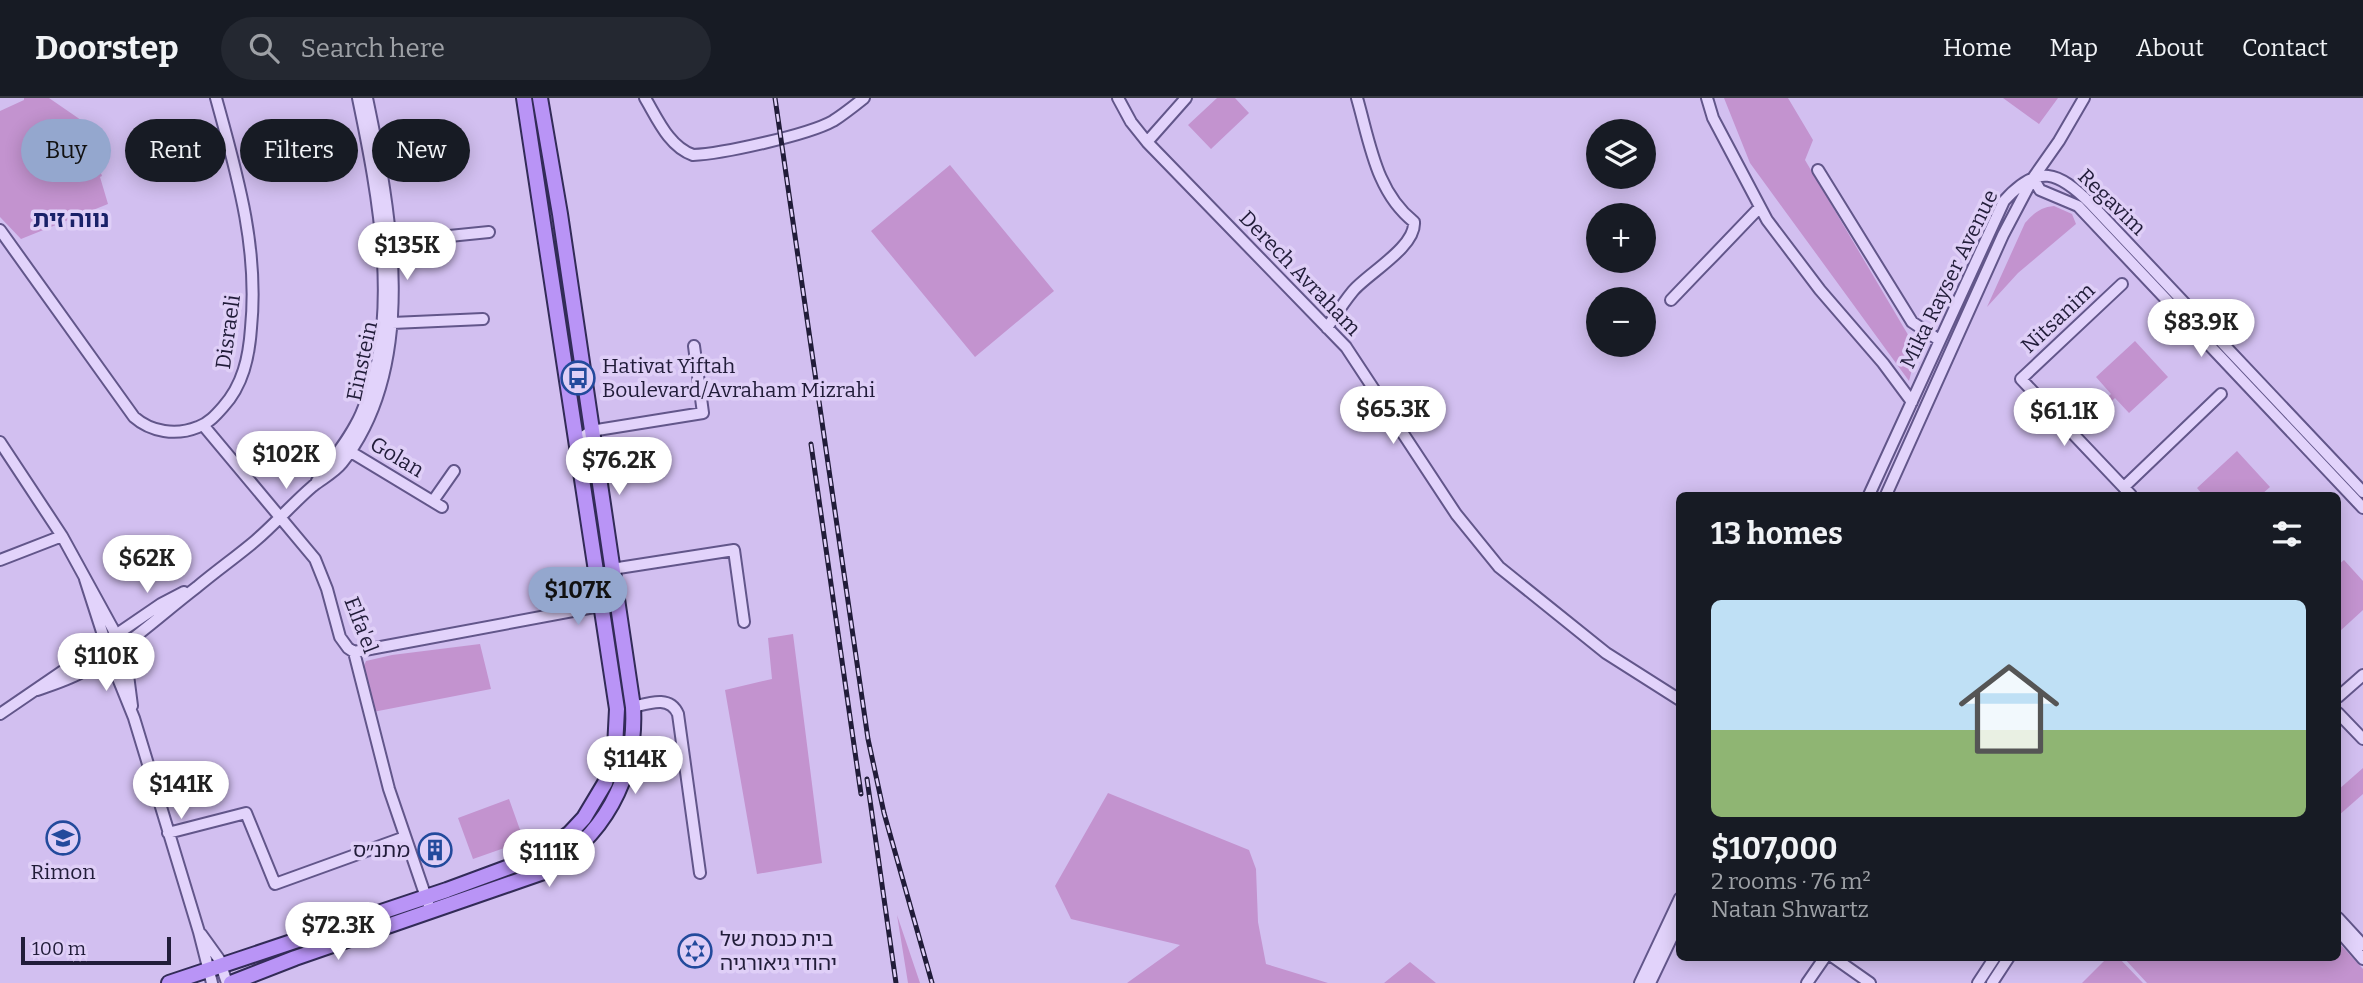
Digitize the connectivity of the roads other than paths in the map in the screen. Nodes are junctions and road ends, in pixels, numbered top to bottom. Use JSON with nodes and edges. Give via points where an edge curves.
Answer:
{"nodes":[{"id":1,"x":216,"y":98,"type":"edge"},
{"id":2,"x":358,"y":98,"type":"edge"},
{"id":3,"x":367,"y":98,"type":"edge"},
{"id":4,"x":524,"y":98,"type":"edge"},
{"id":5,"x":540,"y":98,"type":"edge"},
{"id":6,"x":645,"y":98,"type":"edge"},
{"id":7,"x":864,"y":98,"type":"edge"},
{"id":8,"x":1118,"y":98,"type":"edge"},
{"id":9,"x":1186,"y":98,"type":"edge"},
{"id":10,"x":1357,"y":98,"type":"edge"},
{"id":11,"x":1707,"y":98,"type":"edge"},
{"id":12,"x":2084,"y":98,"type":"edge"},
{"id":13,"x":1147,"y":142,"type":"junction"},
{"id":14,"x":1818,"y":170,"type":"dead end"},
{"id":15,"x":2033,"y":178,"type":"junction"},
{"id":16,"x":2049,"y":194,"type":"junction"},
{"id":17,"x":1760,"y":207,"type":"junction"},
{"id":18,"x":2016,"y":212,"type":"junction"},
{"id":19,"x":0,"y":230,"type":"edge"},
{"id":20,"x":489,"y":232,"type":"dead end"},
{"id":21,"x":390,"y":242,"type":"junction"},
{"id":22,"x":2122,"y":284,"type":"dead end"},
{"id":23,"x":1671,"y":300,"type":"dead end"},
{"id":24,"x":483,"y":319,"type":"dead end"},
{"id":25,"x":392,"y":323,"type":"junction"},
{"id":26,"x":1327,"y":328,"type":"junction"},
{"id":27,"x":1939,"y":340,"type":"junction"},
{"id":28,"x":694,"y":346,"type":"dead end"},
{"id":29,"x":2221,"y":394,"type":"dead end"},
{"id":30,"x":1912,"y":402,"type":"junction"},
{"id":31,"x":203,"y":425,"type":"junction"},
{"id":32,"x":591,"y":431,"type":"junction"},
{"id":33,"x":0,"y":442,"type":"edge"},
{"id":34,"x":576,"y":442,"type":"junction"},
{"id":35,"x":346,"y":449,"type":"junction"},
{"id":36,"x":454,"y":471,"type":"dead end"},
{"id":37,"x":2128,"y":491,"type":"edge"},
{"id":38,"x":1870,"y":492,"type":"edge"},
{"id":39,"x":1887,"y":492,"type":"edge"},
{"id":40,"x":2363,"y":492,"type":"edge"},
{"id":41,"x":2363,"y":508,"type":"edge"},
{"id":42,"x":281,"y":518,"type":"junction"},
{"id":43,"x":62,"y":536,"type":"junction"},
{"id":44,"x":0,"y":560,"type":"edge"},
{"id":45,"x":612,"y":569,"type":"junction"},
{"id":46,"x":85,"y":579,"type":"junction"},
{"id":47,"x":616,"y":596,"type":"junction"},
{"id":48,"x":601,"y":606,"type":"junction"},
{"id":49,"x":744,"y":622,"type":"dead end"},
{"id":50,"x":118,"y":642,"type":"junction"},
{"id":51,"x":108,"y":650,"type":"junction"},
{"id":52,"x":354,"y":652,"type":"junction"},
{"id":53,"x":2363,"y":675,"type":"edge"},
{"id":54,"x":2341,"y":694,"type":"edge"},
{"id":55,"x":1676,"y":697,"type":"edge"},
{"id":56,"x":633,"y":707,"type":"junction"},
{"id":57,"x":0,"y":714,"type":"edge"},
{"id":58,"x":2341,"y":716,"type":"edge"},
{"id":59,"x":134,"y":718,"type":"junction"},
{"id":60,"x":2363,"y":739,"type":"edge"},
{"id":61,"x":168,"y":833,"type":"junction"},
{"id":62,"x":405,"y":837,"type":"junction"},
{"id":63,"x":700,"y":873,"type":"dead end"},
{"id":64,"x":425,"y":898,"type":"junction"},
{"id":65,"x":1676,"y":906,"type":"edge"},
{"id":66,"x":435,"y":911,"type":"junction"},
{"id":67,"x":2341,"y":921,"type":"edge"},
{"id":68,"x":1676,"y":928,"type":"edge"},
{"id":69,"x":2341,"y":933,"type":"edge"},
{"id":70,"x":2363,"y":945,"type":"edge"},
{"id":71,"x":2363,"y":959,"type":"edge"},
{"id":72,"x":1822,"y":961,"type":"edge"},
{"id":73,"x":1839,"y":961,"type":"edge"},
{"id":74,"x":1992,"y":961,"type":"edge"},
{"id":75,"x":2006,"y":961,"type":"edge"},
{"id":76,"x":214,"y":973,"type":"edge"},
{"id":77,"x":255,"y":977,"type":"edge"},
{"id":78,"x":169,"y":983,"type":"edge"},
{"id":79,"x":229,"y":983,"type":"edge"},
{"id":80,"x":1640,"y":983,"type":"edge"},
{"id":81,"x":1650,"y":983,"type":"edge"},
{"id":82,"x":1807,"y":983,"type":"edge"},
{"id":83,"x":1870,"y":983,"type":"edge"},
{"id":84,"x":1978,"y":983,"type":"edge"},
{"id":85,"x":1992,"y":983,"type":"edge"}],
"edges":[{"from":1,"to":31,"type":"street","name":"Disraeli","via":[[243,196],[254,305],[240,382]]},
{"from":2,"to":35,"type":"street","name":"Einstein","via":[[378,202],[382,324],[369,396]]},
{"from":3,"to":21,"type":"street","name":"Einstein"},
{"from":4,"to":34,"type":"main road"},
{"from":5,"to":32,"type":"main road"},
{"from":6,"to":7,"type":"street","via":[[671,140],[685,152],[703,155],[816,128]]},
{"from":8,"to":13,"type":"street","name":"Derech Avraham"},
{"from":9,"to":13,"type":"street"},
{"from":10,"to":26,"type":"street","via":[[1387,193],[1398,210],[1414,222],[1414,229],[1397,252],[1354,290]]},
{"from":11,"to":17,"type":"street"},
{"from":12,"to":15,"type":"street"},
{"from":13,"to":26,"type":"street","name":"Derech Avraham"},
{"from":14,"to":27,"type":"street","via":[[1912,322]]},
{"from":15,"to":16,"type":"street","name":"Regavim","via":[[2040,190]]},
{"from":15,"to":18,"type":"street","name":"Mika Rayser Avenue"},
{"from":15,"to":27,"type":"street","name":"Mika Rayser Avenue","via":[[2004,201]]},
{"from":15,"to":40,"type":"street","name":"Regavim","via":[[2055,177],[2077,190]]},
{"from":16,"to":18,"type":"street"},
{"from":16,"to":41,"type":"street","name":"Regavim","via":[[2078,206]]},
{"from":17,"to":23,"type":"street"},
{"from":17,"to":30,"type":"street","via":[[1820,290]]},
{"from":18,"to":39,"type":"street","name":"Mika Rayser Avenue"},
{"from":19,"to":31,"type":"street","via":[[134,416],[150,427],[168,431]]},
{"from":20,"to":21,"type":"street"},
{"from":21,"to":25,"type":"street","name":"Einstein"},
{"from":22,"to":37,"type":"street","name":"Nitsanim","via":[[2021,379]]},
{"from":24,"to":25,"type":"street"},
{"from":25,"to":35,"type":"street","name":"Einstein","via":[[381,386],[370,416]]},
{"from":26,"to":55,"type":"street","name":"Derech Avraham","via":[[1346,347],[1456,514],[1499,567],[1606,653]]},
{"from":27,"to":30,"type":"street","name":"Mika Rayser Avenue"},
{"from":28,"to":32,"type":"street","via":[[703,413]]},
{"from":29,"to":37,"type":"street"},
{"from":30,"to":38,"type":"street","name":"Mika Rayser Avenue"},
{"from":31,"to":42,"type":"street","name":"Elfa'el"},
{"from":32,"to":34,"type":"street"},
{"from":32,"to":45,"type":"main road"},
{"from":33,"to":43,"type":"street"},
{"from":34,"to":48,"type":"main road"},
{"from":35,"to":36,"type":"street","name":"Golan","via":[[438,504]]},
{"from":35,"to":42,"type":"street","name":"Einstein","via":[[328,476]]},
{"from":42,"to":50,"type":"street","name":"Einstein","via":[[217,572]]},
{"from":42,"to":52,"type":"street","name":"Elfa'el","via":[[315,559],[340,637]]},
{"from":43,"to":44,"type":"street"},
{"from":43,"to":46,"type":"street"},
{"from":45,"to":47,"type":"main road"},
{"from":45,"to":49,"type":"street","via":[[734,550]]},
{"from":46,"to":50,"type":"street"},
{"from":46,"to":51,"type":"street"},
{"from":47,"to":48,"type":"street"},
{"from":47,"to":56,"type":"main road"},
{"from":48,"to":52,"type":"street"},
{"from":48,"to":64,"type":"main road","via":[[618,726],[612,765],[595,801],[570,833],[539,856]]},
{"from":50,"to":51,"type":"street","name":"Einstein"},
{"from":50,"to":59,"type":"street"},
{"from":51,"to":57,"type":"street","name":"Einstein","via":[[81,673],[37,690]]},
{"from":51,"to":59,"type":"street"},
{"from":52,"to":62,"type":"street","name":"Elfa'el"},
{"from":53,"to":54,"type":"street"},
{"from":56,"to":63,"type":"street","via":[[668,702],[678,714]]},
{"from":56,"to":66,"type":"main road","via":[[631,750],[621,785],[583,844],[531,878]]},
{"from":58,"to":60,"type":"street"},
{"from":59,"to":61,"type":"street"},
{"from":61,"to":62,"type":"street","via":[[246,813],[275,884]]},
{"from":61,"to":76,"type":"street"},
{"from":62,"to":64,"type":"street","name":"Elfa'el"},
{"from":64,"to":66,"type":"street","name":"Elfa'el"},
{"from":64,"to":76,"type":"main road"},
{"from":65,"to":80,"type":"street"},
{"from":66,"to":77,"type":"main road"},
{"from":67,"to":70,"type":"street"},
{"from":68,"to":81,"type":"street"},
{"from":69,"to":71,"type":"street"},
{"from":72,"to":82,"type":"street"},
{"from":73,"to":83,"type":"street"},
{"from":74,"to":84,"type":"street"},
{"from":75,"to":85,"type":"street"},
{"from":76,"to":78,"type":"main road"},
{"from":76,"to":79,"type":"street"},
{"from":77,"to":79,"type":"main road"}]}
